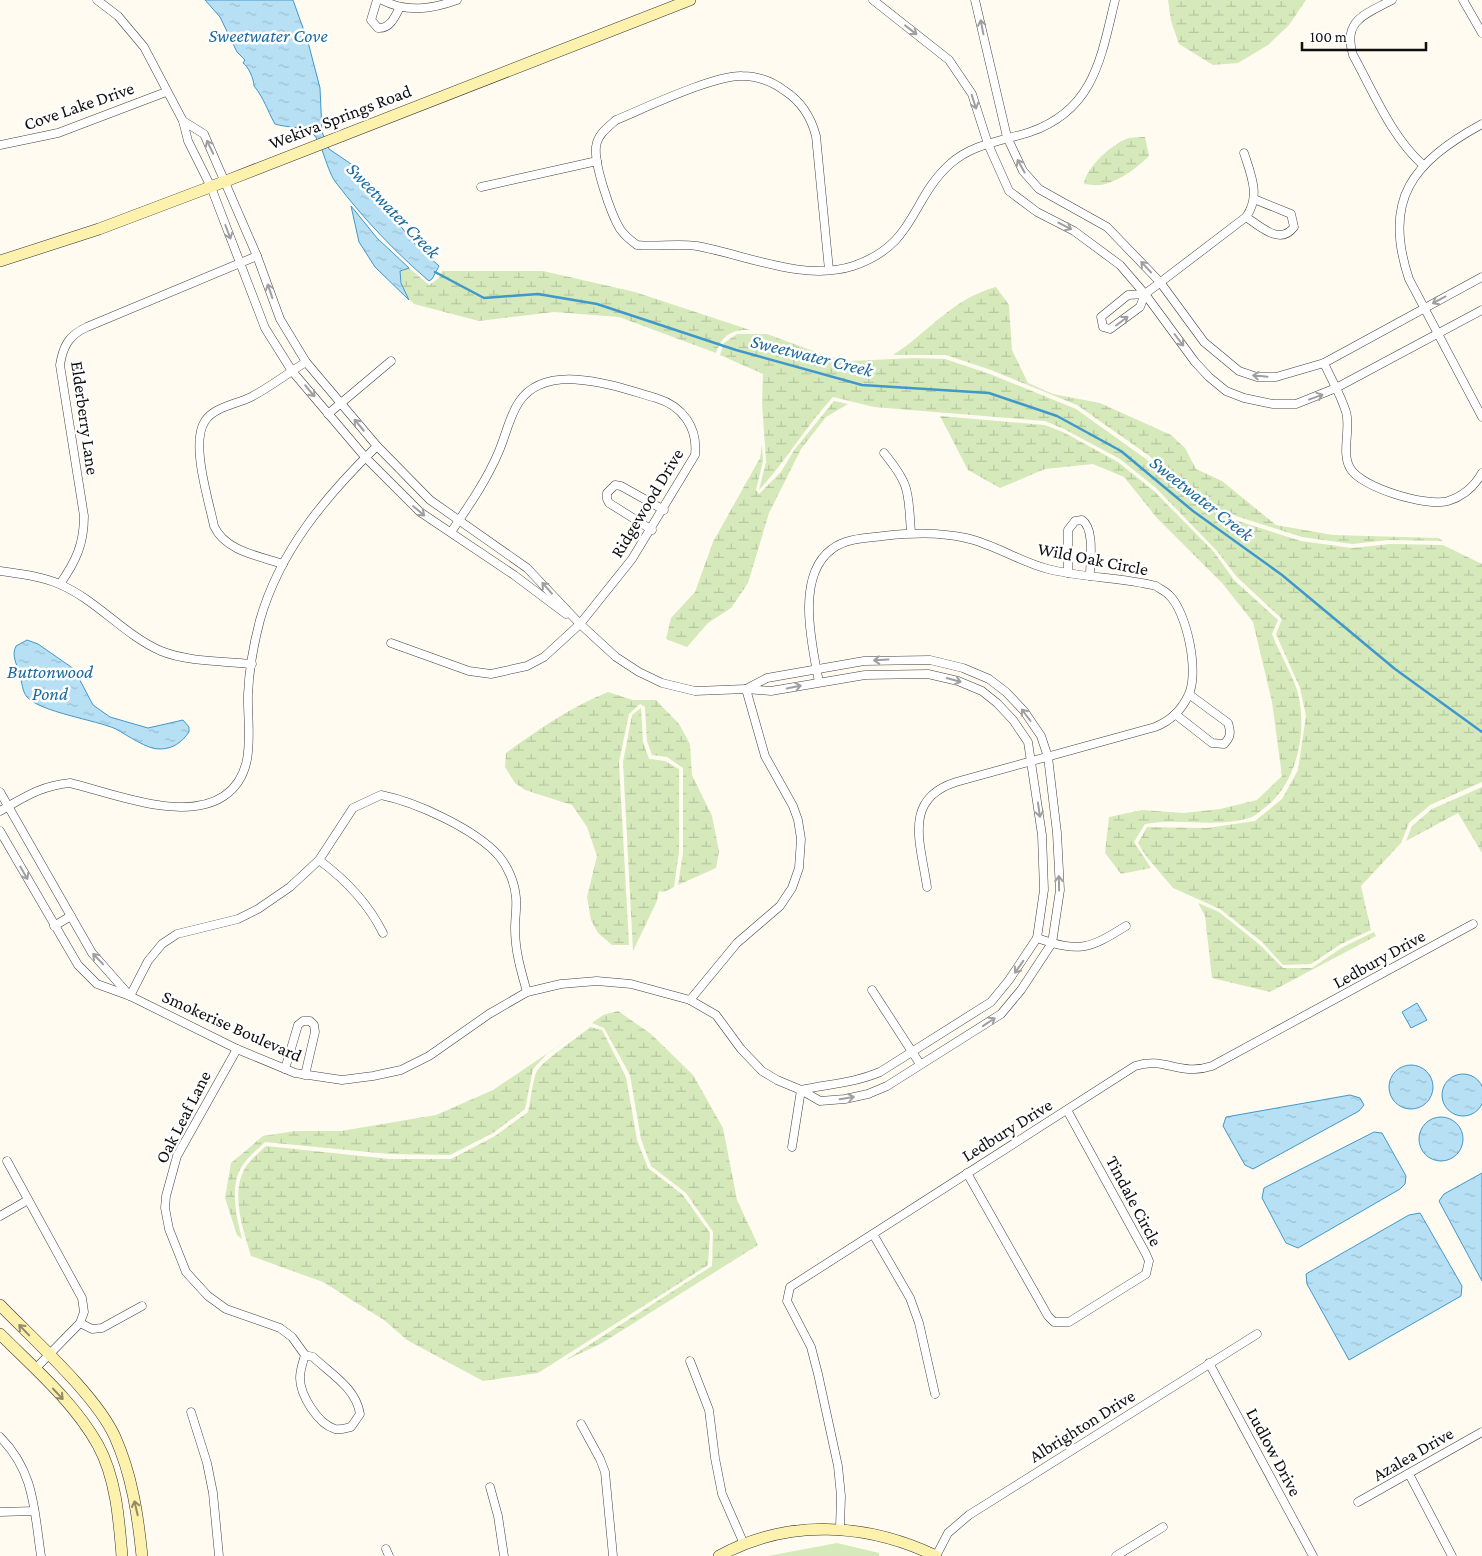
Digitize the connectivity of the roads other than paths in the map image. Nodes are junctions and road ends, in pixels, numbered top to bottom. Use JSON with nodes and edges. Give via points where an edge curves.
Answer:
{"nodes":[{"id":1,"x":97,"y":0,"type":"edge"},
{"id":2,"x":377,"y":0,"type":"edge"},
{"id":3,"x":382,"y":0,"type":"edge"},
{"id":4,"x":457,"y":0,"type":"edge"},
{"id":5,"x":690,"y":0,"type":"edge"},
{"id":6,"x":873,"y":0,"type":"edge"},
{"id":7,"x":975,"y":0,"type":"edge"},
{"id":8,"x":1115,"y":0,"type":"edge"},
{"id":9,"x":1392,"y":0,"type":"edge"},
{"id":10,"x":1463,"y":0,"type":"edge"},
{"id":11,"x":400,"y":7,"type":"junction"},
{"id":12,"x":1482,"y":33,"type":"edge"},
{"id":13,"x":166,"y":92,"type":"junction"},
{"id":14,"x":183,"y":121,"type":"junction"},
{"id":15,"x":1482,"y":124,"type":"edge"},
{"id":16,"x":1007,"y":137,"type":"junction"},
{"id":17,"x":988,"y":144,"type":"junction"},
{"id":18,"x":0,"y":145,"type":"edge"},
{"id":19,"x":1244,"y":153,"type":"dead end"},
{"id":20,"x":597,"y":161,"type":"junction"},
{"id":21,"x":1423,"y":165,"type":"junction"},
{"id":22,"x":226,"y":181,"type":"junction"},
{"id":23,"x":211,"y":187,"type":"junction"},
{"id":24,"x":481,"y":187,"type":"dead end"},
{"id":25,"x":1254,"y":199,"type":"junction"},
{"id":26,"x":1246,"y":217,"type":"junction"},
{"id":27,"x":257,"y":256,"type":"junction"},
{"id":28,"x":0,"y":261,"type":"edge"},
{"id":29,"x":240,"y":263,"type":"junction"},
{"id":30,"x":829,"y":270,"type":"junction"},
{"id":31,"x":1482,"y":277,"type":"edge"},
{"id":32,"x":1160,"y":282,"type":"junction"},
{"id":33,"x":1144,"y":294,"type":"junction"},
{"id":34,"x":1424,"y":307,"type":"junction"},
{"id":35,"x":1482,"y":310,"type":"edge"},
{"id":36,"x":1438,"y":333,"type":"junction"},
{"id":37,"x":391,"y":361,"type":"dead end"},
{"id":38,"x":306,"y":362,"type":"junction"},
{"id":39,"x":1324,"y":363,"type":"junction"},
{"id":40,"x":292,"y":371,"type":"junction"},
{"id":41,"x":1336,"y":388,"type":"junction"},
{"id":42,"x":341,"y":403,"type":"junction"},
{"id":43,"x":328,"y":414,"type":"junction"},
{"id":44,"x":1482,"y":417,"type":"edge"},
{"id":45,"x":377,"y":446,"type":"junction"},
{"id":46,"x":884,"y":453,"type":"dead end"},
{"id":47,"x":365,"y":457,"type":"junction"},
{"id":48,"x":1482,"y":473,"type":"edge"},
{"id":49,"x":664,"y":510,"type":"junction"},
{"id":50,"x":460,"y":519,"type":"junction"},
{"id":51,"x":652,"y":530,"type":"junction"},
{"id":52,"x":451,"y":532,"type":"junction"},
{"id":53,"x":911,"y":533,"type":"junction"},
{"id":54,"x":283,"y":564,"type":"junction"},
{"id":55,"x":0,"y":570,"type":"edge"},
{"id":56,"x":1068,"y":573,"type":"junction"},
{"id":57,"x":1090,"y":576,"type":"junction"},
{"id":58,"x":60,"y":584,"type":"junction"},
{"id":59,"x":580,"y":624,"type":"junction"},
{"id":60,"x":391,"y":643,"type":"dead end"},
{"id":61,"x":930,"y":660,"type":"junction"},
{"id":62,"x":252,"y":664,"type":"junction"},
{"id":63,"x":816,"y":668,"type":"junction"},
{"id":64,"x":928,"y":674,"type":"junction"},
{"id":65,"x":819,"y":682,"type":"junction"},
{"id":66,"x":746,"y":690,"type":"junction"},
{"id":67,"x":1190,"y":694,"type":"junction"},
{"id":68,"x":1176,"y":714,"type":"junction"},
{"id":69,"x":1048,"y":757,"type":"junction"},
{"id":70,"x":1032,"y":762,"type":"junction"},
{"id":71,"x":0,"y":792,"type":"edge"},
{"id":72,"x":8,"y":807,"type":"junction"},
{"id":73,"x":0,"y":811,"type":"edge"},
{"id":74,"x":0,"y":831,"type":"edge"},
{"id":75,"x":319,"y":860,"type":"junction"},
{"id":76,"x":927,"y":887,"type":"dead end"},
{"id":77,"x":71,"y":916,"type":"junction"},
{"id":78,"x":1473,"y":924,"type":"dead end"},
{"id":79,"x":54,"y":926,"type":"junction"},
{"id":80,"x":1126,"y":926,"type":"dead end"},
{"id":81,"x":384,"y":933,"type":"dead end"},
{"id":82,"x":1037,"y":938,"type":"junction"},
{"id":83,"x":1052,"y":943,"type":"junction"},
{"id":84,"x":872,"y":990,"type":"dead end"},
{"id":85,"x":527,"y":992,"type":"junction"},
{"id":86,"x":130,"y":996,"type":"junction"},
{"id":87,"x":690,"y":1000,"type":"junction"},
{"id":88,"x":237,"y":1049,"type":"junction"},
{"id":89,"x":912,"y":1051,"type":"junction"},
{"id":90,"x":920,"y":1064,"type":"junction"},
{"id":91,"x":285,"y":1069,"type":"junction"},
{"id":92,"x":305,"y":1074,"type":"junction"},
{"id":93,"x":801,"y":1090,"type":"junction"},
{"id":94,"x":1067,"y":1110,"type":"junction"},
{"id":95,"x":792,"y":1148,"type":"dead end"},
{"id":96,"x":7,"y":1161,"type":"dead end"},
{"id":97,"x":967,"y":1173,"type":"junction"},
{"id":98,"x":28,"y":1200,"type":"junction"},
{"id":99,"x":0,"y":1216,"type":"edge"},
{"id":100,"x":873,"y":1234,"type":"junction"},
{"id":101,"x":0,"y":1305,"type":"edge"},
{"id":102,"x":142,"y":1306,"type":"dead end"},
{"id":103,"x":80,"y":1323,"type":"junction"},
{"id":104,"x":0,"y":1334,"type":"edge"},
{"id":105,"x":1257,"y":1334,"type":"dead end"},
{"id":106,"x":305,"y":1354,"type":"junction"},
{"id":107,"x":49,"y":1355,"type":"junction"},
{"id":108,"x":690,"y":1361,"type":"dead end"},
{"id":109,"x":1209,"y":1363,"type":"junction"},
{"id":110,"x":35,"y":1369,"type":"junction"},
{"id":111,"x":935,"y":1394,"type":"dead end"},
{"id":112,"x":191,"y":1412,"type":"dead end"},
{"id":113,"x":582,"y":1424,"type":"dead end"},
{"id":114,"x":1482,"y":1432,"type":"edge"},
{"id":115,"x":0,"y":1437,"type":"edge"},
{"id":116,"x":1409,"y":1474,"type":"junction"},
{"id":117,"x":490,"y":1486,"type":"dead end"},
{"id":118,"x":1358,"y":1502,"type":"dead end"},
{"id":119,"x":34,"y":1511,"type":"junction"},
{"id":120,"x":0,"y":1512,"type":"edge"},
{"id":121,"x":1163,"y":1527,"type":"dead end"},
{"id":122,"x":840,"y":1528,"type":"junction"},
{"id":123,"x":744,"y":1544,"type":"junction"},
{"id":124,"x":41,"y":1556,"type":"edge"},
{"id":125,"x":122,"y":1556,"type":"edge"},
{"id":126,"x":142,"y":1556,"type":"edge"},
{"id":127,"x":219,"y":1556,"type":"edge"},
{"id":128,"x":504,"y":1556,"type":"edge"},
{"id":129,"x":613,"y":1556,"type":"edge"},
{"id":130,"x":719,"y":1556,"type":"edge"},
{"id":131,"x":936,"y":1556,"type":"edge"},
{"id":132,"x":1116,"y":1556,"type":"edge"},
{"id":133,"x":1313,"y":1556,"type":"edge"},
{"id":134,"x":1452,"y":1556,"type":"edge"}],
"edges":[{"from":1,"to":13,"type":"street","via":[[118,16],[144,47]]},
{"from":2,"to":11,"type":"street","via":[[371,20],[378,28],[386,27]]},
{"from":3,"to":11,"type":"street"},
{"from":4,"to":11,"type":"street","via":[[439,6]]},
{"from":5,"to":22,"type":"street","name":"Wekiva Springs Road"},
{"from":6,"to":17,"type":"street","one_way":true,"via":[[949,60],[972,94]]},
{"from":16,"to":7,"type":"street","one_way":true},
{"from":8,"to":16,"type":"street","via":[[1102,58],[1088,88],[1072,107],[1051,122]]},
{"from":9,"to":21,"type":"street","via":[[1363,15],[1350,31],[1349,41],[1353,55],[1398,138]]},
{"from":10,"to":12,"type":"street"},
{"from":13,"to":14,"type":"street"},
{"from":13,"to":18,"type":"street","name":"Cove Lake Drive","via":[[58,133]]},
{"from":22,"to":14,"type":"street","one_way":true,"via":[[204,134]]},
{"from":14,"to":23,"type":"street","via":[[188,141]]},
{"from":15,"to":21,"type":"street","via":[[1452,140]]},
{"from":16,"to":17,"type":"street"},
{"from":32,"to":16,"type":"street","one_way":true,"via":[[1107,227],[1040,189],[1023,171]]},
{"from":17,"to":30,"type":"street","via":[[968,151],[936,177],[909,225],[880,254],[852,266]]},
{"from":17,"to":33,"type":"street","one_way":true,"via":[[1009,190],[1037,212],[1074,231],[1120,265]]},
{"from":19,"to":25,"type":"street","via":[[1254,185]]},
{"from":20,"to":24,"type":"street"},
{"from":20,"to":30,"type":"street","via":[[616,220],[629,240],[637,245],[684,245],[806,270]]},
{"from":20,"to":30,"type":"street","via":[[596,146],[604,130],[616,120],[721,78],[742,76],[762,79],[780,87],[794,97],[812,122],[816,136]]},
{"from":21,"to":34,"type":"street","via":[[1399,215],[1398,235],[1409,279]]},
{"from":22,"to":23,"type":"street","name":"Wekiva Springs Road"},
{"from":22,"to":27,"type":"street"},
{"from":23,"to":28,"type":"street","name":"Wekiva Springs Road","via":[[99,229]]},
{"from":23,"to":29,"type":"street","one_way":true},
{"from":25,"to":26,"type":"street"},
{"from":25,"to":26,"type":"street","via":[[1291,214],[1294,227],[1281,236],[1272,234]]},
{"from":26,"to":32,"type":"street"},
{"from":27,"to":29,"type":"street","name":"Elderberry Lane"},
{"from":38,"to":27,"type":"street","one_way":true,"via":[[280,318]]},
{"from":29,"to":40,"type":"street","via":[[265,328]]},
{"from":29,"to":58,"type":"street","name":"Elderberry Lane","via":[[87,327],[66,342],[60,365],[84,516],[84,534],[75,563]]},
{"from":31,"to":34,"type":"street","one_way":true},
{"from":32,"to":33,"type":"street"},
{"from":39,"to":32,"type":"street","one_way":true,"via":[[1276,377],[1257,377],[1239,371],[1204,342]]},
{"from":33,"to":33,"type":"street","one_way":true,"via":[[1128,295],[1101,317],[1103,327],[1110,329],[1140,307]]},
{"from":33,"to":41,"type":"street","one_way":true,"via":[[1195,362],[1226,391],[1273,404],[1296,404]]},
{"from":34,"to":36,"type":"street"},
{"from":34,"to":39,"type":"street"},
{"from":35,"to":36,"type":"street"},
{"from":36,"to":41,"type":"street"},
{"from":36,"to":44,"type":"street"},
{"from":37,"to":42,"type":"street"},
{"from":38,"to":40,"type":"street"},
{"from":38,"to":42,"type":"street"},
{"from":39,"to":41,"type":"street"},
{"from":40,"to":43,"type":"street","one_way":true},
{"from":40,"to":54,"type":"street","via":[[252,396],[212,413],[205,421],[199,439],[217,534],[236,548]]},
{"from":41,"to":48,"type":"street","via":[[1346,412],[1349,466],[1364,482],[1380,490],[1446,502],[1475,485]]},
{"from":42,"to":43,"type":"street"},
{"from":45,"to":42,"type":"street","one_way":true},
{"from":43,"to":47,"type":"street"},
{"from":45,"to":47,"type":"street"},
{"from":45,"to":50,"type":"street","via":[[430,500]]},
{"from":46,"to":53,"type":"street","via":[[907,487]]},
{"from":47,"to":52,"type":"street","one_way":true,"via":[[420,512]]},
{"from":47,"to":54,"type":"street","via":[[317,510]]},
{"from":49,"to":50,"type":"street","name":"Ridgewood Drive","via":[[696,455],[694,429],[687,418],[661,400],[623,389],[561,379],[538,384],[519,401],[488,475]]},
{"from":49,"to":51,"type":"street","name":"Ridgewood Drive"},
{"from":49,"to":51,"type":"street","via":[[621,486],[615,485],[607,493],[606,499],[610,503]]},
{"from":50,"to":52,"type":"street","name":"Ridgewood Drive"},
{"from":59,"to":50,"type":"street","one_way":true,"via":[[533,573]]},
{"from":51,"to":59,"type":"street","name":"Ridgewood Drive"},
{"from":52,"to":59,"type":"street"},
{"from":53,"to":56,"type":"street","name":"Wild Oak Circle","via":[[934,532],[968,538],[1015,558]]},
{"from":53,"to":63,"type":"street","name":"Wild Oak Circle","via":[[856,539],[832,548],[821,561],[809,608],[810,640]]},
{"from":54,"to":62,"type":"street","via":[[261,619]]},
{"from":55,"to":58,"type":"street"},
{"from":56,"to":57,"type":"street","name":"Wild Oak Circle"},
{"from":56,"to":57,"type":"street","via":[[1068,530],[1075,521],[1082,520],[1089,530]]},
{"from":57,"to":67,"type":"street","name":"Wild Oak Circle","via":[[1156,586],[1170,595],[1188,632],[1193,674]]},
{"from":58,"to":62,"type":"street","via":[[162,651]]},
{"from":59,"to":60,"type":"street","name":"Ridgewood Drive","via":[[544,657],[527,666],[491,674],[470,671]]},
{"from":59,"to":66,"type":"street","via":[[616,657],[662,683],[695,691]]},
{"from":61,"to":63,"type":"street","name":"Smokerise Boulevard","one_way":true,"via":[[864,661]]},
{"from":61,"to":64,"type":"street"},
{"from":69,"to":61,"type":"street","name":"Smokerise Boulevard","one_way":true,"via":[[1041,736],[1006,692],[980,675]]},
{"from":62,"to":72,"type":"street","via":[[247,763],[241,780],[224,796],[208,803],[166,806],[70,784],[39,788]]},
{"from":63,"to":65,"type":"street","name":"Wild Oak Circle"},
{"from":63,"to":66,"type":"street","name":"Smokerise Boulevard","via":[[767,678]]},
{"from":64,"to":65,"type":"street","via":[[865,675]]},
{"from":64,"to":70,"type":"street","one_way":true,"via":[[958,681],[982,691],[997,702],[1028,742]]},
{"from":66,"to":65,"type":"street","one_way":true,"via":[[771,691]]},
{"from":66,"to":87,"type":"street","via":[[765,756],[798,820],[802,839],[799,868],[792,888],[780,906],[737,942]]},
{"from":67,"to":68,"type":"street","name":"Wild Oak Circle"},
{"from":67,"to":68,"type":"street","via":[[1228,724],[1230,738],[1224,744],[1212,743]]},
{"from":68,"to":69,"type":"street","name":"Wild Oak Circle","via":[[1167,722]]},
{"from":69,"to":70,"type":"street","name":"Wild Oak Circle"},
{"from":83,"to":69,"type":"street","name":"Smokerise Boulevard","one_way":true,"via":[[1060,890]]},
{"from":70,"to":76,"type":"street","name":"Wild Oak Circle","via":[[941,787],[931,794],[921,810],[918,827]]},
{"from":70,"to":82,"type":"street","one_way":true,"via":[[1042,835],[1044,890]]},
{"from":71,"to":72,"type":"street","name":"Smokerise Boulevard"},
{"from":72,"to":73,"type":"street"},
{"from":72,"to":77,"type":"street","name":"Smokerise Boulevard"},
{"from":74,"to":79,"type":"street","name":"Smokerise Boulevard","one_way":true},
{"from":75,"to":81,"type":"street","via":[[351,888]]},
{"from":75,"to":85,"type":"street","via":[[353,808],[381,795],[425,808],[480,840],[499,856],[512,879],[517,899],[517,959]]},
{"from":75,"to":86,"type":"street","via":[[290,887],[258,909],[214,927],[177,934],[162,944],[148,961]]},
{"from":77,"to":79,"type":"street"},
{"from":86,"to":77,"type":"street","name":"Smokerise Boulevard","one_way":true,"via":[[92,953]]},
{"from":78,"to":94,"type":"street","name":"Ledbury Drive","via":[[1212,1066],[1188,1071],[1158,1062],[1142,1064],[1117,1076]]},
{"from":79,"to":86,"type":"street","name":"Smokerise Boulevard","via":[[78,965],[96,984]]},
{"from":80,"to":83,"type":"street","via":[[1092,946]]},
{"from":82,"to":83,"type":"street"},
{"from":82,"to":89,"type":"street","one_way":true,"via":[[991,1002]]},
{"from":90,"to":83,"type":"street","name":"Smokerise Boulevard","one_way":true,"via":[[1001,1014]]},
{"from":84,"to":89,"type":"street"},
{"from":85,"to":87,"type":"street","name":"Smokerise Boulevard","via":[[561,984],[597,981],[631,984]]},
{"from":85,"to":92,"type":"street","name":"Smokerise Boulevard","via":[[489,1014],[430,1056],[401,1070],[342,1080]]},
{"from":86,"to":88,"type":"street","name":"Smokerise Boulevard"},
{"from":87,"to":93,"type":"street","name":"Smokerise Boulevard","via":[[716,1015],[762,1071]]},
{"from":88,"to":91,"type":"street","name":"Smokerise Boulevard"},
{"from":88,"to":106,"type":"street","name":"Oak Leaf Lane","via":[[177,1156],[169,1175],[164,1208],[186,1272],[208,1296],[226,1309],[280,1328]]},
{"from":89,"to":90,"type":"street"},
{"from":89,"to":93,"type":"street","via":[[864,1080]]},
{"from":93,"to":90,"type":"street","name":"Smokerise Boulevard","one_way":true,"via":[[820,1101],[846,1099],[887,1086]]},
{"from":91,"to":92,"type":"street","name":"Smokerise Boulevard"},
{"from":91,"to":92,"type":"street","via":[[298,1025],[310,1021],[315,1032]]},
{"from":93,"to":95,"type":"street"},
{"from":94,"to":97,"type":"street","name":"Ledbury Drive"},
{"from":94,"to":97,"type":"street","name":"Tindale Circle","via":[[1146,1254],[1149,1261],[1146,1274],[1069,1322],[1054,1322]]},
{"from":96,"to":98,"type":"street"},
{"from":97,"to":100,"type":"street","name":"Ledbury Drive"},
{"from":98,"to":99,"type":"street"},
{"from":98,"to":103,"type":"street","via":[[82,1298],[84,1312]]},
{"from":100,"to":111,"type":"street","via":[[910,1298]]},
{"from":100,"to":122,"type":"street","name":"Ledbury Drive","via":[[797,1281],[787,1295],[789,1306],[811,1347],[818,1374],[838,1466]]},
{"from":107,"to":101,"type":"street","one_way":true},
{"from":102,"to":103,"type":"street","via":[[102,1328],[92,1329]]},
{"from":103,"to":107,"type":"street"},
{"from":104,"to":110,"type":"street"},
{"from":105,"to":109,"type":"street","name":"Albrighton Drive"},
{"from":106,"to":106,"type":"street","name":"Oak Leaf Lane","via":[[313,1357],[358,1402],[359,1417],[351,1427],[334,1428],[322,1421],[304,1393],[300,1377]]},
{"from":107,"to":110,"type":"street"},
{"from":126,"to":107,"type":"street","one_way":true,"via":[[138,1516],[126,1463],[115,1435],[101,1413]]},
{"from":108,"to":123,"type":"street","via":[[709,1410],[722,1494]]},
{"from":109,"to":131,"type":"street","name":"Albrighton Drive","via":[[962,1520],[948,1533]]},
{"from":109,"to":133,"type":"street","name":"Ludlow Drive"},
{"from":110,"to":125,"type":"street","one_way":true,"via":[[79,1416],[98,1445],[119,1514]]},
{"from":112,"to":127,"type":"street","via":[[214,1493]]},
{"from":113,"to":129,"type":"street","via":[[605,1472]]},
{"from":114,"to":116,"type":"street","name":"Azalea Drive"},
{"from":115,"to":119,"type":"street","via":[[22,1467],[32,1488]]},
{"from":116,"to":118,"type":"street","name":"Azalea Drive"},
{"from":116,"to":134,"type":"street"},
{"from":117,"to":128,"type":"street"},
{"from":119,"to":120,"type":"street"},
{"from":119,"to":124,"type":"street"},
{"from":121,"to":132,"type":"street"},
{"from":122,"to":123,"type":"street","via":[[792,1531]]},
{"from":122,"to":131,"type":"street","via":[[884,1535]]},
{"from":123,"to":130,"type":"street"}]}
